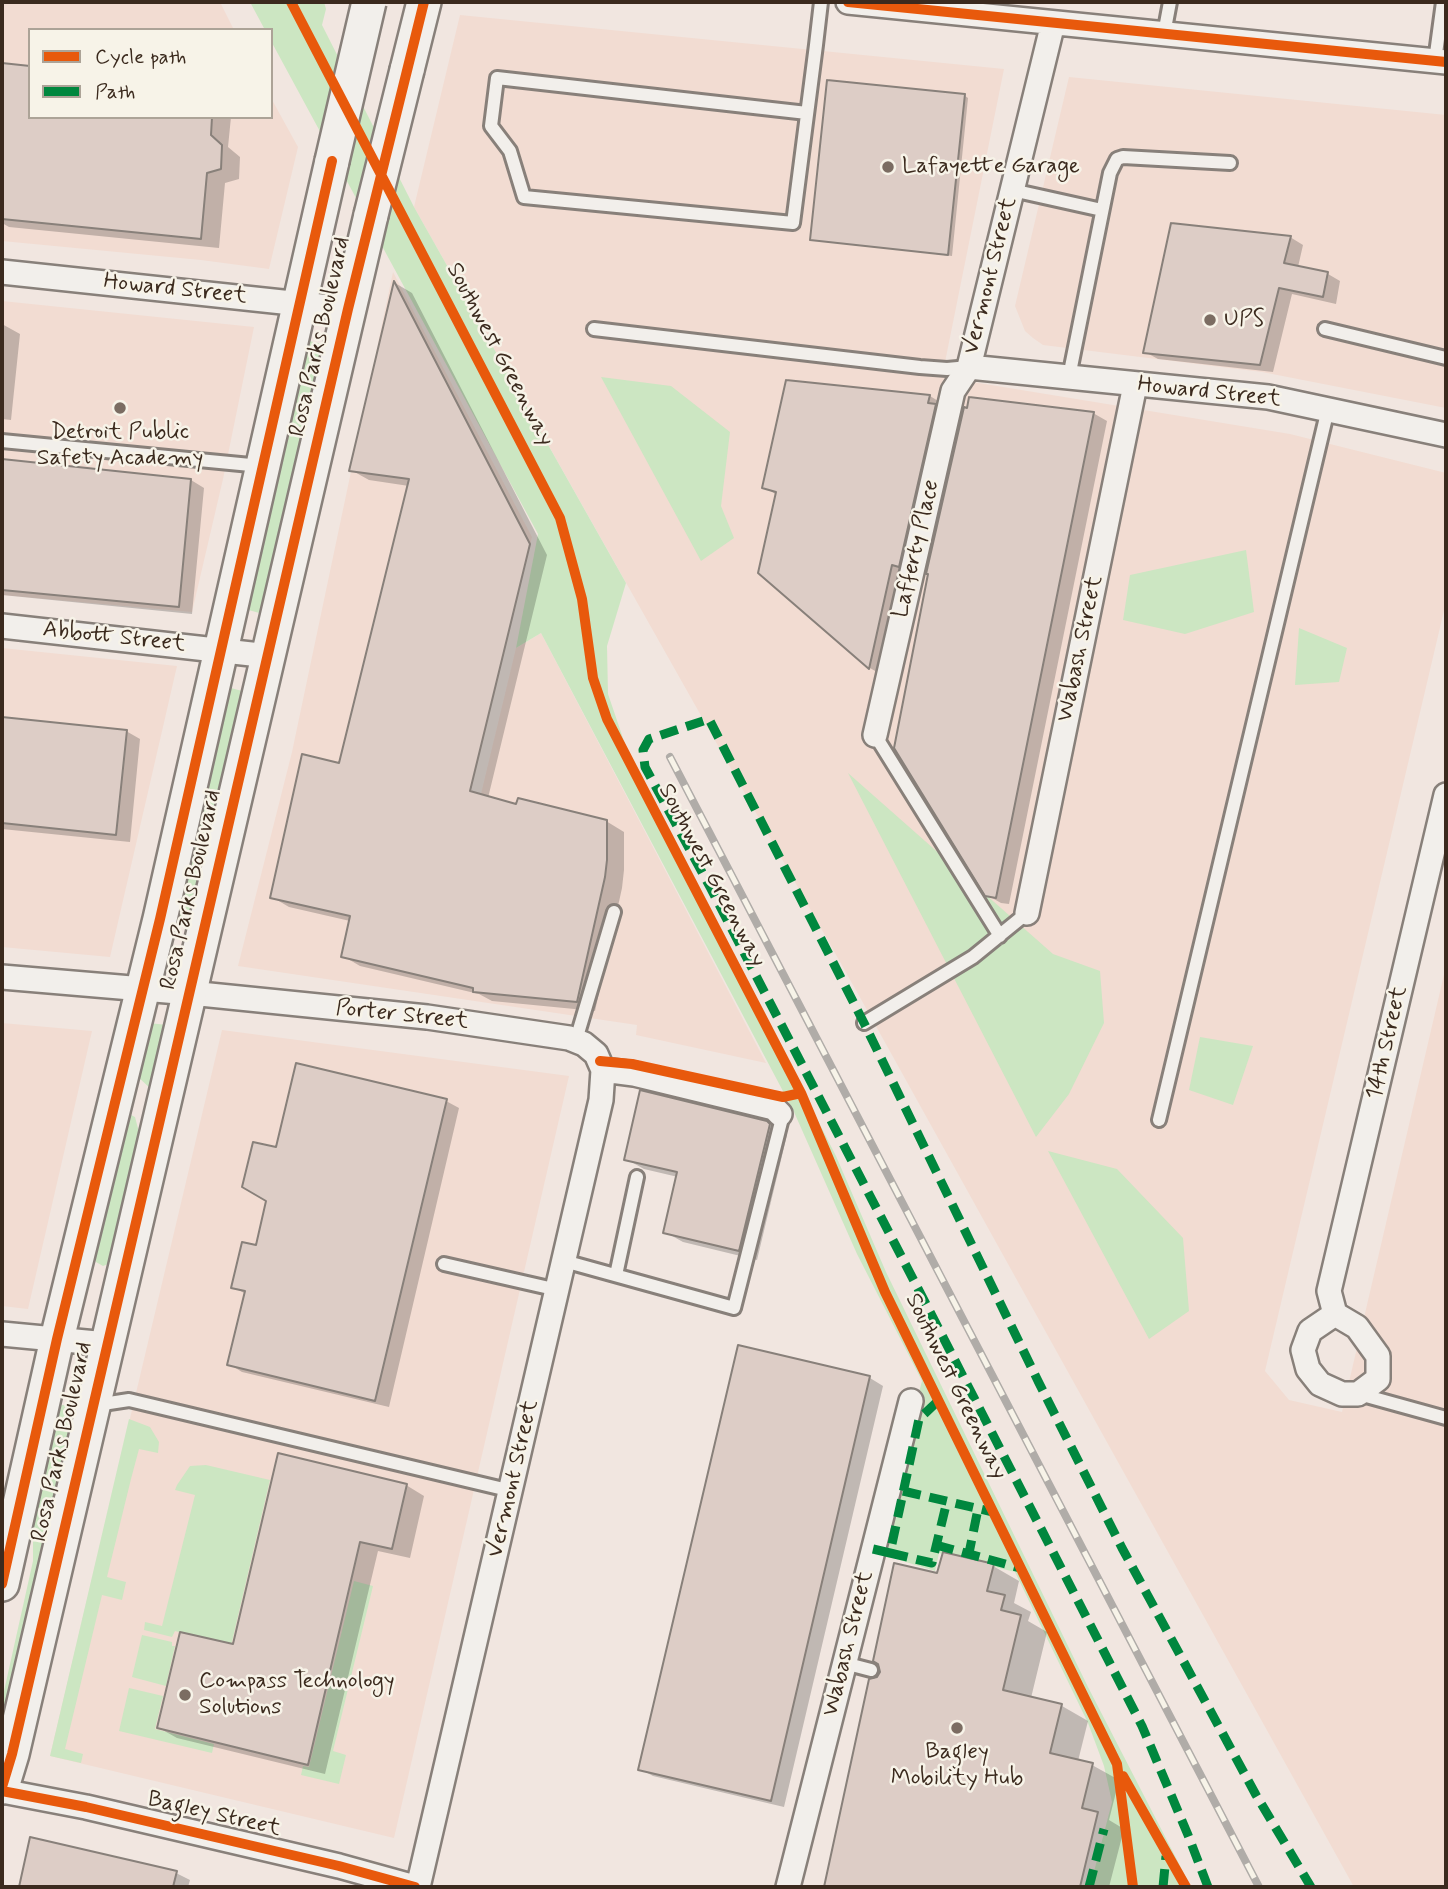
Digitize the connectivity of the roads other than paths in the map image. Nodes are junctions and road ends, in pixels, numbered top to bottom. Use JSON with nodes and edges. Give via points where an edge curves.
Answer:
{"nodes":[{"id":1,"x":369,"y":2,"type":"edge"},
{"id":2,"x":424,"y":2,"type":"edge"},
{"id":3,"x":821,"y":2,"type":"edge"},
{"id":4,"x":848,"y":2,"type":"edge"},
{"id":5,"x":1170,"y":2,"type":"edge"},
{"id":6,"x":1443,"y":2,"type":"edge"},
{"id":7,"x":1053,"y":23,"type":"junction"},
{"id":8,"x":1164,"y":34,"type":"junction"},
{"id":9,"x":1441,"y":62,"type":"edge"},
{"id":10,"x":807,"y":113,"type":"junction"},
{"id":11,"x":1230,"y":163,"type":"dead end"},
{"id":12,"x":1012,"y":190,"type":"junction"},
{"id":13,"x":1102,"y":210,"type":"junction"},
{"id":14,"x":2,"y":272,"type":"edge"},
{"id":15,"x":299,"y":302,"type":"junction"},
{"id":16,"x":348,"y":310,"type":"junction"},
{"id":17,"x":594,"y":329,"type":"dead end"},
{"id":18,"x":1325,"y":329,"type":"dead end"},
{"id":19,"x":1446,"y":358,"type":"edge"},
{"id":20,"x":969,"y":366,"type":"junction"},
{"id":21,"x":1069,"y":377,"type":"junction"},
{"id":22,"x":1135,"y":385,"type":"junction"},
{"id":23,"x":1328,"y":409,"type":"junction"},
{"id":24,"x":1446,"y":435,"type":"edge"},
{"id":25,"x":2,"y":441,"type":"edge"},
{"id":26,"x":261,"y":466,"type":"junction"},
{"id":27,"x":2,"y":626,"type":"edge"},
{"id":28,"x":220,"y":649,"type":"junction"},
{"id":29,"x":269,"y":656,"type":"junction"},
{"id":30,"x":875,"y":734,"type":"joint"},
{"id":31,"x":1446,"y":795,"type":"edge"},
{"id":32,"x":614,"y":912,"type":"dead end"},
{"id":33,"x":1027,"y":913,"type":"joint"},
{"id":34,"x":160,"y":919,"type":"junction"},
{"id":35,"x":206,"y":925,"type":"junction"},
{"id":36,"x":1000,"y":936,"type":"junction"},
{"id":37,"x":2,"y":977,"type":"edge"},
{"id":38,"x":141,"y":990,"type":"junction"},
{"id":39,"x":190,"y":993,"type":"junction"},
{"id":40,"x":864,"y":1023,"type":"dead end"},
{"id":41,"x":576,"y":1040,"type":"junction"},
{"id":42,"x":603,"y":1070,"type":"junction"},
{"id":43,"x":118,"y":1090,"type":"junction"},
{"id":44,"x":780,"y":1114,"type":"joint"},
{"id":45,"x":1159,"y":1120,"type":"dead end"},
{"id":46,"x":155,"y":1141,"type":"junction"},
{"id":47,"x":637,"y":1177,"type":"dead end"},
{"id":48,"x":564,"y":1261,"type":"junction"},
{"id":49,"x":444,"y":1264,"type":"dead end"},
{"id":50,"x":615,"y":1275,"type":"junction"},
{"id":51,"x":73,"y":1276,"type":"junction"},
{"id":52,"x":121,"y":1284,"type":"junction"},
{"id":53,"x":558,"y":1290,"type":"junction"},
{"id":54,"x":1335,"y":1314,"type":"junction"},
{"id":55,"x":2,"y":1334,"type":"edge"},
{"id":56,"x":57,"y":1339,"type":"junction"},
{"id":57,"x":107,"y":1344,"type":"junction"},
{"id":58,"x":1358,"y":1394,"type":"junction"},
{"id":59,"x":44,"y":1396,"type":"junction"},
{"id":60,"x":911,"y":1401,"type":"dead end"},
{"id":61,"x":93,"y":1406,"type":"junction"},
{"id":62,"x":1446,"y":1418,"type":"edge"},
{"id":63,"x":512,"y":1491,"type":"junction"},
{"id":64,"x":2,"y":1584,"type":"edge"},
{"id":65,"x":844,"y":1663,"type":"junction"},
{"id":66,"x":871,"y":1670,"type":"dead end"},
{"id":67,"x":2,"y":1789,"type":"edge"},
{"id":68,"x":417,"y":1887,"type":"edge"},
{"id":69,"x":788,"y":1887,"type":"edge"}],
"edges":[{"from":1,"to":15,"type":"main road","name":"Rosa Parks Boulevard","bridge":true},
{"from":2,"to":16,"type":"main road","name":"Rosa Parks Boulevard","bridge":true},
{"from":3,"to":10,"type":"lane"},
{"from":4,"to":7,"type":"street"},
{"from":5,"to":8,"type":"lane"},
{"from":6,"to":9,"type":"lane"},
{"from":7,"to":8,"type":"street"},
{"from":7,"to":12,"type":"street","name":"Vermont Street"},
{"from":8,"to":9,"type":"street"},
{"from":10,"to":10,"type":"lane","via":[[793,223],[524,197],[510,151],[491,126],[497,78]]},
{"from":11,"to":13,"type":"lane","via":[[1117,159]]},
{"from":12,"to":13,"type":"lane"},
{"from":12,"to":20,"type":"street","name":"Vermont Street"},
{"from":13,"to":21,"type":"lane"},
{"from":14,"to":15,"type":"street","name":"Howard Street"},
{"from":15,"to":16,"type":"street","name":"Howard Street"},
{"from":15,"to":26,"type":"main road","name":"Rosa Parks Boulevard"},
{"from":16,"to":29,"type":"main road","name":"Rosa Parks Boulevard"},
{"from":17,"to":20,"type":"lane","via":[[920,367]]},
{"from":18,"to":19,"type":"lane"},
{"from":20,"to":21,"type":"street","name":"Howard Street"},
{"from":20,"to":30,"type":"street","name":"Lafferty Place","via":[[953,391]]},
{"from":21,"to":22,"type":"street","name":"Howard Street"},
{"from":22,"to":23,"type":"street","name":"Howard Street","via":[[1268,397]]},
{"from":22,"to":33,"type":"street","name":"Wabash Street"},
{"from":23,"to":24,"type":"street","name":"Howard Street"},
{"from":23,"to":45,"type":"lane"},
{"from":25,"to":26,"type":"lane"},
{"from":26,"to":28,"type":"main road","name":"Rosa Parks Boulevard"},
{"from":27,"to":28,"type":"street","name":"Abbott Street"},
{"from":28,"to":29,"type":"street","name":"Abbott Street"},
{"from":28,"to":34,"type":"main road","name":"Rosa Parks Boulevard"},
{"from":29,"to":35,"type":"main road","name":"Rosa Parks Boulevard"},
{"from":30,"to":36,"type":"lane"},
{"from":31,"to":54,"type":"street","name":"14th Street","via":[[1329,1291]]},
{"from":32,"to":41,"type":"lane"},
{"from":33,"to":36,"type":"lane"},
{"from":34,"to":35,"type":"main road","via":[[185,933],[197,933]]},
{"from":34,"to":38,"type":"main road","name":"Rosa Parks Boulevard"},
{"from":35,"to":39,"type":"main road","name":"Rosa Parks Boulevard"},
{"from":36,"to":40,"type":"lane","via":[[936,982]]},
{"from":37,"to":38,"type":"street","name":"Porter Street"},
{"from":38,"to":39,"type":"street","name":"Porter Street"},
{"from":38,"to":43,"type":"main road","name":"Rosa Parks Boulevard"},
{"from":39,"to":41,"type":"street","name":"Porter Street","via":[[451,1020]]},
{"from":39,"to":46,"type":"main road","name":"Rosa Parks Boulevard"},
{"from":41,"to":42,"type":"street","via":[[596,1054]]},
{"from":42,"to":44,"type":"street","via":[[774,1108]]},
{"from":42,"to":48,"type":"street","name":"Vermont Street","via":[[601,1100]]},
{"from":43,"to":46,"type":"main road","via":[[133,1096],[149,1113]]},
{"from":43,"to":51,"type":"main road","name":"Rosa Parks Boulevard"},
{"from":44,"to":50,"type":"lane","via":[[734,1308]]},
{"from":46,"to":52,"type":"main road","name":"Rosa Parks Boulevard"},
{"from":47,"to":50,"type":"lane"},
{"from":48,"to":50,"type":"lane"},
{"from":48,"to":53,"type":"street","name":"Vermont Street"},
{"from":49,"to":53,"type":"lane"},
{"from":51,"to":52,"type":"main road","via":[[96,1290]]},
{"from":51,"to":56,"type":"main road","name":"Rosa Parks Boulevard"},
{"from":52,"to":57,"type":"main road","name":"Rosa Parks Boulevard"},
{"from":53,"to":63,"type":"street","name":"Vermont Street"},
{"from":54,"to":58,"type":"street","via":[[1357,1327],[1378,1356],[1378,1379]]},
{"from":54,"to":58,"type":"street","via":[[1310,1331],[1303,1350],[1308,1369],[1320,1384],[1342,1394]]},
{"from":55,"to":56,"type":"street"},
{"from":56,"to":57,"type":"street"},
{"from":56,"to":59,"type":"main road","name":"Rosa Parks Boulevard"},
{"from":57,"to":61,"type":"main road","name":"Rosa Parks Boulevard"},
{"from":58,"to":62,"type":"lane"},
{"from":59,"to":61,"type":"main road","via":[[59,1391]]},
{"from":59,"to":64,"type":"main road","name":"Rosa Parks Boulevard"},
{"from":60,"to":65,"type":"street","name":"Wabash Street"},
{"from":61,"to":63,"type":"lane","via":[[130,1400]]},
{"from":61,"to":67,"type":"main road","name":"Rosa Parks Boulevard"},
{"from":63,"to":68,"type":"street","name":"Vermont Street"},
{"from":65,"to":66,"type":"lane"},
{"from":65,"to":69,"type":"street","name":"Wabash Street"},
{"from":67,"to":68,"type":"street","name":"Bagley Street"}]}
